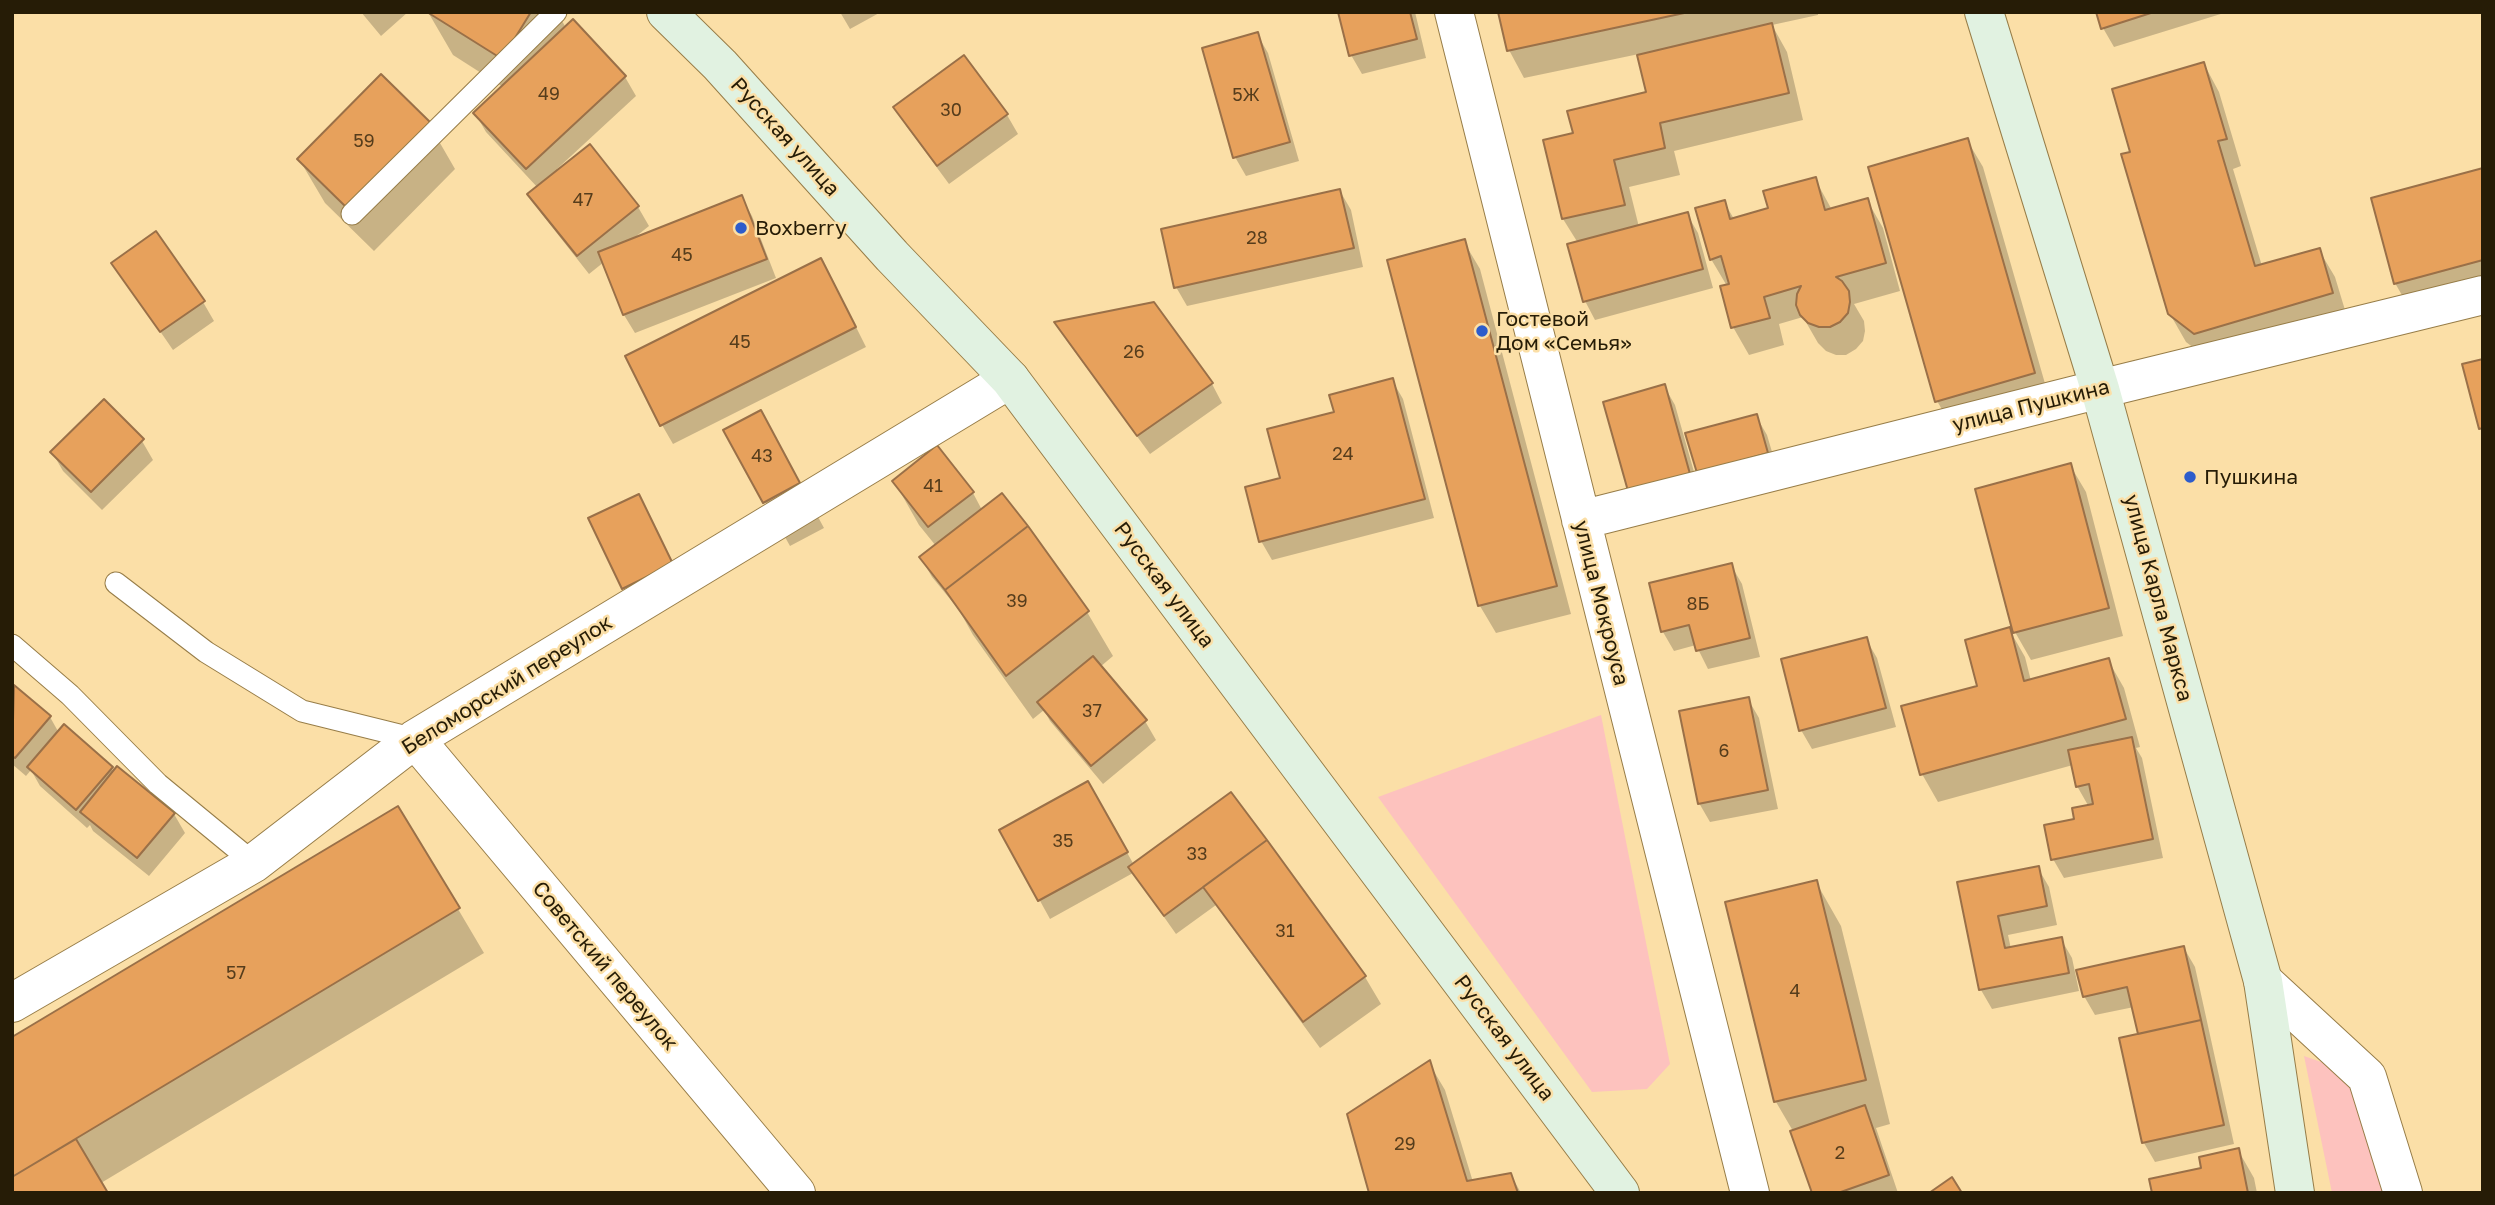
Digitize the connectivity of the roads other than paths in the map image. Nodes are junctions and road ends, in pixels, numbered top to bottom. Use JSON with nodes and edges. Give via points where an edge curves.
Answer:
{"nodes":[{"id":1,"x":555,"y":12,"type":"edge"},
{"id":2,"x":666,"y":12,"type":"edge"},
{"id":3,"x":1454,"y":12,"type":"edge"},
{"id":4,"x":1984,"y":12,"type":"edge"},
{"id":5,"x":352,"y":215,"type":"dead end"},
{"id":6,"x":2483,"y":295,"type":"edge"},
{"id":7,"x":1010,"y":379,"type":"junction"},
{"id":8,"x":2100,"y":389,"type":"junction"},
{"id":9,"x":1581,"y":520,"type":"junction"},
{"id":10,"x":116,"y":583,"type":"dead end"},
{"id":11,"x":12,"y":645,"type":"edge"},
{"id":12,"x":415,"y":739,"type":"junction"},
{"id":13,"x":254,"y":863,"type":"junction"},
{"id":14,"x":2263,"y":981,"type":"junction"},
{"id":15,"x":12,"y":1003,"type":"edge"},
{"id":16,"x":796,"y":1193,"type":"edge"},
{"id":17,"x":1620,"y":1193,"type":"edge"},
{"id":18,"x":1749,"y":1193,"type":"edge"},
{"id":19,"x":2295,"y":1193,"type":"edge"},
{"id":20,"x":2403,"y":1193,"type":"edge"}],
"edges":[{"from":1,"to":5,"type":"lane"},
{"from":2,"to":7,"type":"main road","name":"Русская улица"},
{"from":3,"to":9,"type":"street","name":"улица Мокроуса"},
{"from":4,"to":8,"type":"main road","name":"улица Карла Маркса"},
{"from":6,"to":8,"type":"street","name":"улица Пушкина"},
{"from":7,"to":12,"type":"street","name":"Беломорский переулок"},
{"from":7,"to":17,"type":"main road","name":"Русская улица"},
{"from":8,"to":9,"type":"street","name":"улица Пушкина"},
{"from":8,"to":14,"type":"main road","name":"улица Карла Маркса"},
{"from":9,"to":18,"type":"street","name":"улица Мокроуса"},
{"from":10,"to":12,"type":"lane","via":[[205,652],[302,711]]},
{"from":11,"to":13,"type":"lane","via":[[70,695],[158,784]]},
{"from":12,"to":13,"type":"street","name":"Беломорский переулок"},
{"from":12,"to":16,"type":"street","name":"Советский переулок"},
{"from":13,"to":15,"type":"street","name":"Беломорский переулок"},
{"from":14,"to":19,"type":"main road","name":"улица Карла Маркса"},
{"from":14,"to":20,"type":"street","via":[[2367,1077]]}]}
